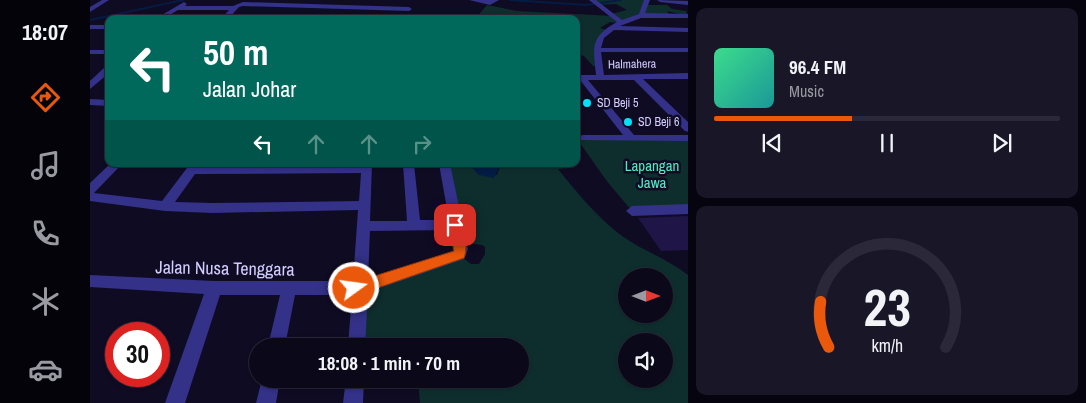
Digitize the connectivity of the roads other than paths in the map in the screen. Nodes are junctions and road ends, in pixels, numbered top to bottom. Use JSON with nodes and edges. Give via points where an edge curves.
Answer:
{"nodes":[{"id":1,"x":106,"y":0,"type":"edge"},
{"id":2,"x":410,"y":0,"type":"edge"},
{"id":3,"x":472,"y":0,"type":"edge"},
{"id":4,"x":496,"y":0,"type":"edge"},
{"id":5,"x":647,"y":0,"type":"edge"},
{"id":6,"x":660,"y":0,"type":"edge"},
{"id":7,"x":190,"y":2,"type":"dead end"},
{"id":8,"x":594,"y":3,"type":"edge"},
{"id":9,"x":686,"y":3,"type":"edge"},
{"id":10,"x":177,"y":8,"type":"junction"},
{"id":11,"x":234,"y":8,"type":"junction"},
{"id":12,"x":409,"y":9,"type":"junction"},
{"id":13,"x":90,"y":10,"type":"edge"},
{"id":14,"x":688,"y":10,"type":"edge"},
{"id":15,"x":642,"y":14,"type":"junction"},
{"id":16,"x":165,"y":15,"type":"edge"},
{"id":17,"x":228,"y":15,"type":"edge"},
{"id":18,"x":410,"y":15,"type":"edge"},
{"id":19,"x":688,"y":16,"type":"edge"},
{"id":20,"x":621,"y":22,"type":"junction"},
{"id":21,"x":90,"y":27,"type":"edge"},
{"id":22,"x":105,"y":27,"type":"edge"},
{"id":23,"x":612,"y":28,"type":"junction"},
{"id":24,"x":688,"y":30,"type":"edge"},
{"id":25,"x":597,"y":50,"type":"junction"},
{"id":26,"x":688,"y":50,"type":"edge"},
{"id":27,"x":90,"y":52,"type":"edge"},
{"id":28,"x":105,"y":52,"type":"edge"},
{"id":29,"x":105,"y":72,"type":"edge"},
{"id":30,"x":636,"y":77,"type":"junction"},
{"id":31,"x":688,"y":77,"type":"edge"},
{"id":32,"x":580,"y":78,"type":"edge"},
{"id":33,"x":600,"y":78,"type":"junction"},
{"id":34,"x":580,"y":79,"type":"edge"},
{"id":35,"x":90,"y":86,"type":"edge"},
{"id":36,"x":90,"y":102,"type":"edge"},
{"id":37,"x":105,"y":103,"type":"edge"},
{"id":38,"x":688,"y":129,"type":"edge"},
{"id":39,"x":583,"y":138,"type":"dead end"},
{"id":40,"x":630,"y":138,"type":"junction"},
{"id":41,"x":688,"y":138,"type":"edge"},
{"id":42,"x":113,"y":167,"type":"edge"},
{"id":43,"x":194,"y":167,"type":"edge"},
{"id":44,"x":367,"y":167,"type":"edge"},
{"id":45,"x":408,"y":167,"type":"edge"},
{"id":46,"x":445,"y":167,"type":"edge"},
{"id":47,"x":92,"y":185,"type":"edge"},
{"id":48,"x":90,"y":197,"type":"edge"},
{"id":49,"x":365,"y":205,"type":"junction"},
{"id":50,"x":165,"y":206,"type":"junction"},
{"id":51,"x":688,"y":209,"type":"edge"},
{"id":52,"x":632,"y":210,"type":"dead end"},
{"id":53,"x":455,"y":225,"type":"junction"},
{"id":54,"x":363,"y":226,"type":"junction"},
{"id":55,"x":414,"y":226,"type":"junction"},
{"id":56,"x":90,"y":282,"type":"edge"},
{"id":57,"x":214,"y":288,"type":"junction"},
{"id":58,"x":289,"y":288,"type":"junction"},
{"id":59,"x":360,"y":288,"type":"junction"},
{"id":60,"x":279,"y":338,"type":"edge"},
{"id":61,"x":357,"y":338,"type":"edge"},
{"id":62,"x":269,"y":388,"type":"edge"},
{"id":63,"x":355,"y":388,"type":"edge"},
{"id":64,"x":175,"y":403,"type":"edge"},
{"id":65,"x":266,"y":403,"type":"edge"},
{"id":66,"x":354,"y":403,"type":"edge"}],
"edges":[{"from":1,"to":13,"type":"street"},
{"from":2,"to":12,"type":"street"},
{"from":3,"to":4,"type":"street","via":[[490,3]]},
{"from":5,"to":15,"type":"street"},
{"from":6,"to":9,"type":"street"},
{"from":7,"to":10,"type":"street"},
{"from":8,"to":20,"type":"street"},
{"from":9,"to":14,"type":"street"},
{"from":10,"to":11,"type":"street"},
{"from":10,"to":16,"type":"street"},
{"from":11,"to":12,"type":"street","via":[[243,4]]},
{"from":11,"to":17,"type":"street"},
{"from":12,"to":18,"type":"street"},
{"from":15,"to":19,"type":"street"},
{"from":15,"to":20,"type":"street"},
{"from":20,"to":23,"type":"street"},
{"from":21,"to":22,"type":"street"},
{"from":23,"to":24,"type":"street"},
{"from":23,"to":25,"type":"street","via":[[602,36]]},
{"from":25,"to":26,"type":"street"},
{"from":25,"to":33,"type":"street"},
{"from":27,"to":28,"type":"street"},
{"from":29,"to":35,"type":"street"},
{"from":30,"to":31,"type":"street","name":"Halmahera"},
{"from":30,"to":33,"type":"street","name":"Halmahera"},
{"from":30,"to":38,"type":"street"},
{"from":32,"to":33,"type":"street","name":"Halmahera"},
{"from":34,"to":40,"type":"street"},
{"from":36,"to":37,"type":"street"},
{"from":39,"to":40,"type":"street"},
{"from":40,"to":41,"type":"street"},
{"from":42,"to":47,"type":"street"},
{"from":43,"to":50,"type":"street"},
{"from":44,"to":49,"type":"street"},
{"from":45,"to":55,"type":"street"},
{"from":46,"to":53,"type":"street"},
{"from":48,"to":50,"type":"street"},
{"from":49,"to":50,"type":"street"},
{"from":49,"to":54,"type":"street"},
{"from":51,"to":52,"type":"street"},
{"from":53,"to":55,"type":"street"},
{"from":53,"to":59,"type":"street","name":"Jalan Nusa Tenggara","via":[[461,249],[459,255]]},
{"from":54,"to":55,"type":"street"},
{"from":54,"to":59,"type":"street"},
{"from":56,"to":57,"type":"street","name":"Jalan Nusa Tenggara"},
{"from":57,"to":58,"type":"street","name":"Jalan Nusa Tenggara"},
{"from":57,"to":64,"type":"street"},
{"from":58,"to":59,"type":"street","name":"Jalan Nusa Tenggara"},
{"from":58,"to":60,"type":"street"},
{"from":59,"to":61,"type":"street"},
{"from":62,"to":65,"type":"street"},
{"from":63,"to":66,"type":"street"}]}
